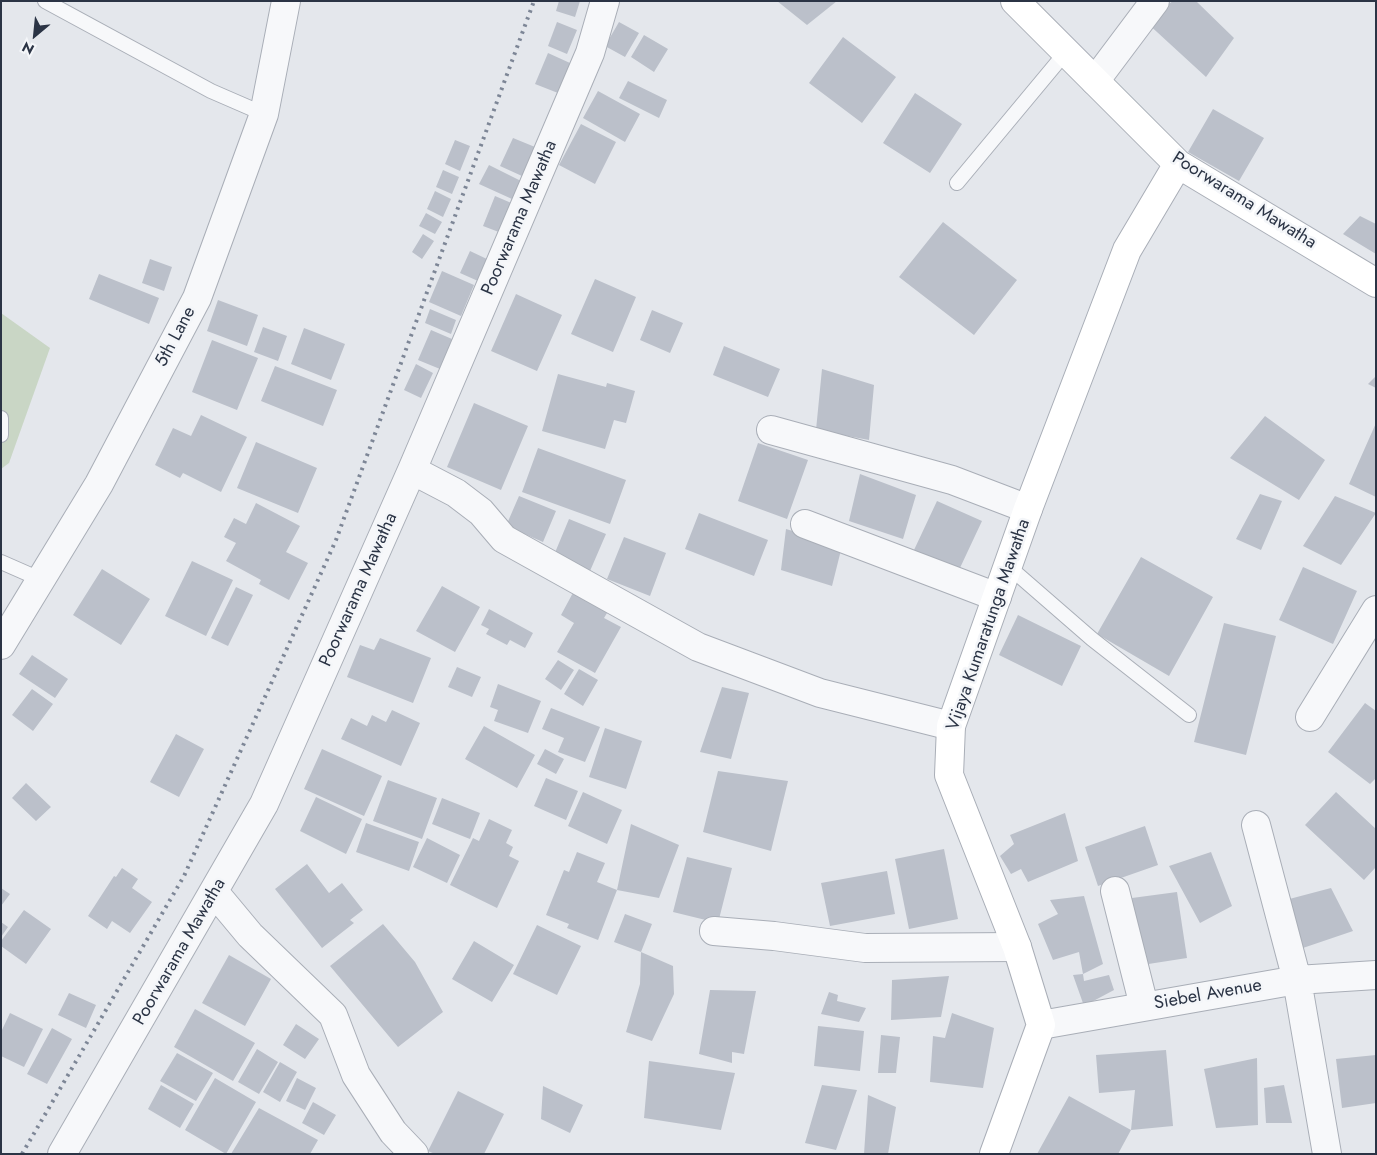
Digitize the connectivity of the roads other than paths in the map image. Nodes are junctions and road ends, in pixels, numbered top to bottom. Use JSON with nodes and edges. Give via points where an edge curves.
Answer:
{"nodes":[{"id":1,"x":45,"y":1,"type":"edge"},
{"id":2,"x":286,"y":1,"type":"edge"},
{"id":3,"x":606,"y":1,"type":"edge"},
{"id":4,"x":1015,"y":1,"type":"edge"},
{"id":5,"x":1154,"y":1,"type":"edge"},
{"id":6,"x":1066,"y":52,"type":"junction"},
{"id":7,"x":1094,"y":81,"type":"junction"},
{"id":8,"x":264,"y":114,"type":"junction"},
{"id":9,"x":1178,"y":164,"type":"junction"},
{"id":10,"x":957,"y":183,"type":"dead end"},
{"id":11,"x":1376,"y":283,"type":"edge"},
{"id":12,"x":1,"y":418,"type":"edge"},
{"id":13,"x":771,"y":430,"type":"dead end"},
{"id":14,"x":1,"y":435,"type":"edge"},
{"id":15,"x":412,"y":470,"type":"junction"},
{"id":16,"x":1028,"y":509,"type":"junction"},
{"id":17,"x":805,"y":524,"type":"dead end"},
{"id":18,"x":1,"y":562,"type":"edge"},
{"id":19,"x":1008,"y":566,"type":"junction"},
{"id":20,"x":42,"y":580,"type":"junction"},
{"id":21,"x":997,"y":598,"type":"junction"},
{"id":22,"x":1376,"y":610,"type":"edge"},
{"id":23,"x":1,"y":645,"type":"edge"},
{"id":24,"x":1189,"y":715,"type":"dead end"},
{"id":25,"x":1310,"y":717,"type":"dead end"},
{"id":26,"x":951,"y":726,"type":"junction"},
{"id":27,"x":1256,"y":824,"type":"dead end"},
{"id":28,"x":1115,"y":891,"type":"dead end"},
{"id":29,"x":215,"y":892,"type":"junction"},
{"id":30,"x":714,"y":931,"type":"dead end"},
{"id":31,"x":1017,"y":947,"type":"junction"},
{"id":32,"x":1376,"y":975,"type":"edge"},
{"id":33,"x":1296,"y":980,"type":"junction"},
{"id":34,"x":1144,"y":1006,"type":"junction"},
{"id":35,"x":1041,"y":1025,"type":"junction"},
{"id":36,"x":62,"y":1154,"type":"edge"},
{"id":37,"x":414,"y":1154,"type":"edge"},
{"id":38,"x":994,"y":1154,"type":"edge"},
{"id":39,"x":1327,"y":1154,"type":"edge"}],
"edges":[{"from":1,"to":8,"type":"lane","via":[[211,91]]},
{"from":2,"to":8,"type":"street","name":"5th Lane"},
{"from":3,"to":15,"type":"street","name":"Poorwarama Mawatha","via":[[590,53]]},
{"from":4,"to":6,"type":"main road","name":"Poorwarama Mawatha"},
{"from":5,"to":7,"type":"street"},
{"from":6,"to":7,"type":"main road","name":"Poorwarama Mawatha"},
{"from":6,"to":10,"type":"lane"},
{"from":7,"to":9,"type":"main road","name":"Poorwarama Mawatha"},
{"from":8,"to":20,"type":"street","name":"5th Lane","via":[[197,298],[99,484]]},
{"from":9,"to":11,"type":"main road","name":"Poorwarama Mawatha"},
{"from":9,"to":16,"type":"main road","name":"Vijaya Kumaratunga Mawatha","via":[[1127,250]]},
{"from":12,"to":14,"type":"lane"},
{"from":13,"to":16,"type":"street","via":[[952,480]]},
{"from":15,"to":26,"type":"street","via":[[456,493],[481,512],[504,539],[698,647],[820,693]]},
{"from":15,"to":29,"type":"street","name":"Poorwarama Mawatha","via":[[264,804]]},
{"from":16,"to":19,"type":"main road","name":"Vijaya Kumaratunga Mawatha"},
{"from":17,"to":21,"type":"street"},
{"from":18,"to":20,"type":"lane"},
{"from":19,"to":21,"type":"main road","name":"Vijaya Kumaratunga Mawatha"},
{"from":19,"to":24,"type":"lane","via":[[1092,639]]},
{"from":20,"to":23,"type":"street","name":"5th Lane"},
{"from":21,"to":26,"type":"main road","name":"Vijaya Kumaratunga Mawatha"},
{"from":22,"to":25,"type":"street"},
{"from":26,"to":31,"type":"main road","name":"Vijaya Kumaratunga Mawatha","via":[[949,775]]},
{"from":27,"to":33,"type":"street"},
{"from":28,"to":34,"type":"street"},
{"from":29,"to":36,"type":"street","name":"Poorwarama Mawatha"},
{"from":29,"to":37,"type":"street","via":[[250,935],[333,1015],[356,1075],[393,1132]]},
{"from":30,"to":31,"type":"street","via":[[865,948]]},
{"from":31,"to":35,"type":"main road","name":"Vijaya Kumaratunga Mawatha"},
{"from":32,"to":33,"type":"street","name":"Siebel Avenue"},
{"from":33,"to":34,"type":"street","name":"Siebel Avenue"},
{"from":33,"to":39,"type":"street"},
{"from":34,"to":35,"type":"street","name":"Siebel Avenue"},
{"from":35,"to":38,"type":"main road"}]}
